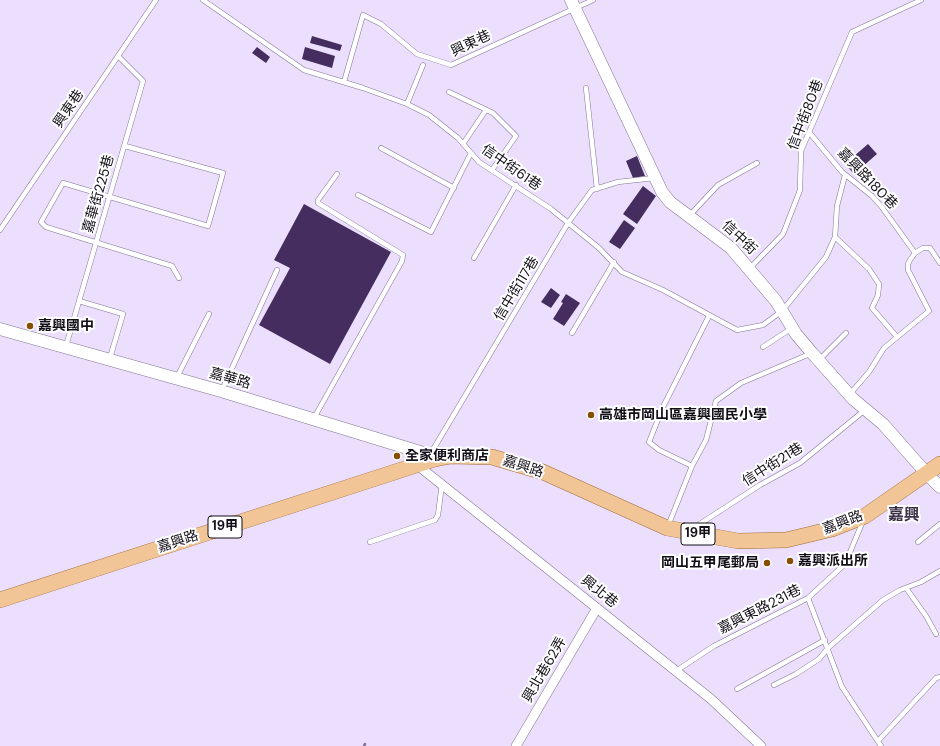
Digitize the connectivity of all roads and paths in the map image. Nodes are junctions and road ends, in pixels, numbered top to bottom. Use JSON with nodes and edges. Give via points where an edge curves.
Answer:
{"nodes":[{"id":1,"x":156,"y":0,"type":"edge"},
{"id":2,"x":203,"y":0,"type":"edge"},
{"id":3,"x":593,"y":0,"type":"edge"},
{"id":4,"x":921,"y":0,"type":"edge"},
{"id":5,"x":573,"y":4,"type":"edge"},
{"id":6,"x":118,"y":56,"type":"junction"},
{"id":7,"x":423,"y":65,"type":"dead end"},
{"id":8,"x":344,"y":82,"type":"junction"},
{"id":9,"x":586,"y":88,"type":"dead end"},
{"id":10,"x":449,"y":92,"type":"dead end"},
{"id":11,"x":407,"y":104,"type":"junction"},
{"id":12,"x":486,"y":110,"type":"junction"},
{"id":13,"x":809,"y":132,"type":"junction"},
{"id":14,"x":464,"y":144,"type":"junction"},
{"id":15,"x":124,"y":146,"type":"junction"},
{"id":16,"x":381,"y":148,"type":"dead end"},
{"id":17,"x":471,"y":153,"type":"junction"},
{"id":18,"x":757,"y":162,"type":"dead end"},
{"id":19,"x":492,"y":170,"type":"junction"},
{"id":20,"x":337,"y":174,"type":"dead end"},
{"id":21,"x":845,"y":175,"type":"junction"},
{"id":22,"x":654,"y":178,"type":"junction"},
{"id":23,"x":516,"y":185,"type":"junction"},
{"id":24,"x":454,"y":188,"type":"junction"},
{"id":25,"x":597,"y":189,"type":"junction"},
{"id":26,"x":358,"y":194,"type":"dead end"},
{"id":27,"x":110,"y":197,"type":"junction"},
{"id":28,"x":689,"y":216,"type":"junction"},
{"id":29,"x":568,"y":223,"type":"junction"},
{"id":30,"x":0,"y":230,"type":"edge"},
{"id":31,"x":835,"y":237,"type":"junction"},
{"id":32,"x":96,"y":242,"type":"junction"},
{"id":33,"x":915,"y":253,"type":"junction"},
{"id":34,"x":474,"y":258,"type":"dead end"},
{"id":35,"x":614,"y":262,"type":"junction"},
{"id":36,"x":940,"y":263,"type":"edge"},
{"id":37,"x":749,"y":269,"type":"junction"},
{"id":38,"x":277,"y":270,"type":"dead end"},
{"id":39,"x":179,"y":278,"type":"dead end"},
{"id":40,"x":79,"y":301,"type":"junction"},
{"id":41,"x":782,"y":312,"type":"junction"},
{"id":42,"x":209,"y":314,"type":"dead end"},
{"id":43,"x":709,"y":316,"type":"junction"},
{"id":44,"x":792,"y":328,"type":"junction"},
{"id":45,"x":0,"y":329,"type":"edge"},
{"id":46,"x":572,"y":333,"type":"dead end"},
{"id":47,"x":846,"y":333,"type":"dead end"},
{"id":48,"x":897,"y":337,"type":"junction"},
{"id":49,"x":65,"y":347,"type":"junction"},
{"id":50,"x":763,"y":347,"type":"dead end"},
{"id":51,"x":815,"y":357,"type":"junction"},
{"id":52,"x":110,"y":360,"type":"junction"},
{"id":53,"x":176,"y":379,"type":"junction"},
{"id":54,"x":221,"y":391,"type":"junction"},
{"id":55,"x":849,"y":395,"type":"junction"},
{"id":56,"x":866,"y":409,"type":"junction"},
{"id":57,"x":313,"y":420,"type":"junction"},
{"id":58,"x":430,"y":455,"type":"junction"},
{"id":59,"x":451,"y":456,"type":"junction"},
{"id":60,"x":416,"y":464,"type":"junction"},
{"id":61,"x":940,"y":464,"type":"edge"},
{"id":62,"x":692,"y":466,"type":"junction"},
{"id":63,"x":926,"y":474,"type":"junction"},
{"id":64,"x":442,"y":484,"type":"junction"},
{"id":65,"x":940,"y":486,"type":"edge"},
{"id":66,"x":865,"y":516,"type":"junction"},
{"id":67,"x":940,"y":524,"type":"edge"},
{"id":68,"x":667,"y":528,"type":"junction"},
{"id":69,"x":687,"y":532,"type":"junction"},
{"id":70,"x":370,"y":542,"type":"dead end"},
{"id":71,"x":918,"y":542,"type":"dead end"},
{"id":72,"x":940,"y":572,"type":"edge"},
{"id":73,"x":906,"y":588,"type":"junction"},
{"id":74,"x":808,"y":598,"type":"junction"},
{"id":75,"x":0,"y":600,"type":"edge"},
{"id":76,"x":597,"y":608,"type":"junction"},
{"id":77,"x":936,"y":634,"type":"dead end"},
{"id":78,"x":825,"y":640,"type":"junction"},
{"id":79,"x":828,"y":648,"type":"junction"},
{"id":80,"x":676,"y":671,"type":"junction"},
{"id":81,"x":940,"y":677,"type":"edge"},
{"id":82,"x":774,"y":685,"type":"dead end"},
{"id":83,"x":737,"y":689,"type":"dead end"},
{"id":84,"x":878,"y":741,"type":"junction"},
{"id":85,"x":516,"y":746,"type":"edge"},
{"id":86,"x":762,"y":746,"type":"edge"},
{"id":87,"x":881,"y":746,"type":"edge"}],
"edges":[{"from":1,"to":6,"type":"lane","name":"興東巷"},
{"from":2,"to":8,"type":"lane","name":"信中街61巷","via":[[304,70]]},
{"from":3,"to":5,"type":"lane","name":"興東巷"},
{"from":4,"to":13,"type":"lane","name":"信中街80巷","via":[[852,32]]},
{"from":5,"to":8,"type":"lane","name":"興東巷","via":[[451,65],[417,54],[381,24],[363,15]]},
{"from":5,"to":22,"type":"street","name":"信中街"},
{"from":6,"to":15,"type":"lane","name":"嘉華街225巷","via":[[143,81]]},
{"from":6,"to":30,"type":"lane","name":"興東巷"},
{"from":7,"to":11,"type":"lane"},
{"from":8,"to":11,"type":"lane","name":"信中街61巷"},
{"from":9,"to":25,"type":"lane"},
{"from":10,"to":12,"type":"lane"},
{"from":11,"to":14,"type":"lane","name":"信中街61巷","via":[[429,115]]},
{"from":12,"to":14,"type":"lane"},
{"from":12,"to":19,"type":"lane","via":[[493,113],[516,136]]},
{"from":13,"to":21,"type":"lane","name":"嘉興路180巷"},
{"from":13,"to":37,"type":"lane","name":"信中街80巷","via":[[800,152],[800,190],[783,234]]},
{"from":14,"to":17,"type":"lane","name":"信中街61巷"},
{"from":15,"to":27,"type":"lane","name":"嘉華街225巷"},
{"from":15,"to":27,"type":"lane","via":[[223,173],[208,226]]},
{"from":16,"to":24,"type":"lane"},
{"from":17,"to":19,"type":"lane","name":"信中街61巷"},
{"from":17,"to":24,"type":"lane"},
{"from":18,"to":28,"type":"lane","via":[[718,185]]},
{"from":19,"to":23,"type":"lane","name":"信中街61巷"},
{"from":20,"to":57,"type":"lane","via":[[318,203],[403,255]]},
{"from":21,"to":31,"type":"lane","via":[[837,206]]},
{"from":21,"to":33,"type":"lane","name":"嘉興路180巷","via":[[881,206]]},
{"from":22,"to":25,"type":"lane","name":"信中街117巷","via":[[618,182]]},
{"from":22,"to":28,"type":"street","name":"信中街","via":[[670,202]]},
{"from":23,"to":29,"type":"lane","name":"信中街61巷"},
{"from":23,"to":34,"type":"lane"},
{"from":24,"to":26,"type":"lane","via":[[432,232]]},
{"from":25,"to":29,"type":"lane","name":"信中街117巷","via":[[592,190]]},
{"from":27,"to":32,"type":"lane","name":"嘉華街225巷"},
{"from":27,"to":32,"type":"lane","via":[[62,183],[41,222],[46,227]]},
{"from":28,"to":37,"type":"street","name":"信中街","via":[[722,241]]},
{"from":29,"to":35,"type":"lane","name":"信中街61巷"},
{"from":29,"to":58,"type":"lane","name":"信中街117巷"},
{"from":31,"to":41,"type":"lane","name":"信中街61巷","via":[[826,257]]},
{"from":31,"to":48,"type":"lane","via":[[869,269],[879,284],[878,296],[872,308]]},
{"from":32,"to":39,"type":"lane","via":[[172,266]]},
{"from":32,"to":40,"type":"lane","name":"嘉華街225巷"},
{"from":33,"to":36,"type":"lane","via":[[923,248],[930,248]]},
{"from":33,"to":48,"type":"lane","via":[[908,264],[908,270],[929,311]]},
{"from":35,"to":43,"type":"lane","name":"信中街61巷","via":[[627,274],[663,290]]},
{"from":35,"to":46,"type":"lane"},
{"from":37,"to":41,"type":"street","name":"信中街"},
{"from":38,"to":54,"type":"lane"},
{"from":40,"to":49,"type":"lane","name":"嘉華街225巷"},
{"from":40,"to":52,"type":"lane","via":[[123,314]]},
{"from":41,"to":43,"type":"lane","name":"信中街61巷","via":[[763,326],[741,331]]},
{"from":41,"to":44,"type":"street","name":"信中街"},
{"from":42,"to":53,"type":"lane"},
{"from":43,"to":62,"type":"lane","via":[[663,407],[649,442],[659,450]]},
{"from":44,"to":50,"type":"lane"},
{"from":44,"to":51,"type":"street","name":"信中街"},
{"from":45,"to":49,"type":"street","name":"嘉華路"},
{"from":47,"to":51,"type":"lane"},
{"from":48,"to":55,"type":"lane","via":[[884,348],[869,372]]},
{"from":49,"to":52,"type":"street","name":"嘉華路"},
{"from":51,"to":55,"type":"street","name":"信中街"},
{"from":51,"to":62,"type":"lane","via":[[741,383],[716,401],[706,440]]},
{"from":52,"to":53,"type":"street","name":"嘉華路"},
{"from":53,"to":54,"type":"street","name":"嘉華路"},
{"from":54,"to":57,"type":"street","name":"嘉華路"},
{"from":55,"to":56,"type":"street","name":"信中街"},
{"from":56,"to":63,"type":"street","name":"信中街","via":[[883,424]]},
{"from":56,"to":69,"type":"lane","name":"信中街21巷","via":[[800,462]]},
{"from":57,"to":58,"type":"street","name":"嘉華路"},
{"from":58,"to":59,"type":"street","name":"嘉華路"},
{"from":59,"to":60,"type":"main road","name":"嘉興路","number":"19甲"},
{"from":59,"to":68,"type":"main road","name":"嘉興路","number":"19甲","via":[[492,457],[543,472]]},
{"from":60,"to":64,"type":"street","name":"興北巷"},
{"from":60,"to":75,"type":"main road","name":"嘉興路","number":"19甲"},
{"from":61,"to":63,"type":"main road","name":"嘉興路","number":"19甲"},
{"from":62,"to":68,"type":"lane"},
{"from":63,"to":65,"type":"street","name":"信中街"},
{"from":63,"to":66,"type":"main road","name":"嘉興路","number":"19甲"},
{"from":64,"to":70,"type":"lane","via":[[436,520]]},
{"from":64,"to":76,"type":"street","name":"興北巷"},
{"from":66,"to":69,"type":"main road","name":"嘉興路","number":"19甲","via":[[832,529],[786,540],[738,541]]},
{"from":66,"to":74,"type":"lane","name":"嘉興東路231巷","via":[[846,564]]},
{"from":67,"to":71,"type":"lane"},
{"from":68,"to":69,"type":"main road","name":"嘉興路","number":"19甲"},
{"from":72,"to":73,"type":"lane"},
{"from":73,"to":77,"type":"lane"},
{"from":73,"to":79,"type":"lane","via":[[882,600]]},
{"from":74,"to":78,"type":"lane"},
{"from":74,"to":80,"type":"lane","name":"嘉興東路231巷","via":[[714,646]]},
{"from":76,"to":80,"type":"street","name":"興北巷"},
{"from":76,"to":85,"type":"street","name":"興北巷62弄"},
{"from":78,"to":79,"type":"lane"},
{"from":78,"to":83,"type":"lane"},
{"from":79,"to":82,"type":"lane","via":[[819,659]]},
{"from":79,"to":84,"type":"lane","via":[[842,687]]},
{"from":80,"to":86,"type":"street","name":"興北巷"},
{"from":81,"to":84,"type":"lane","via":[[936,678]]},
{"from":84,"to":87,"type":"lane"}]}
